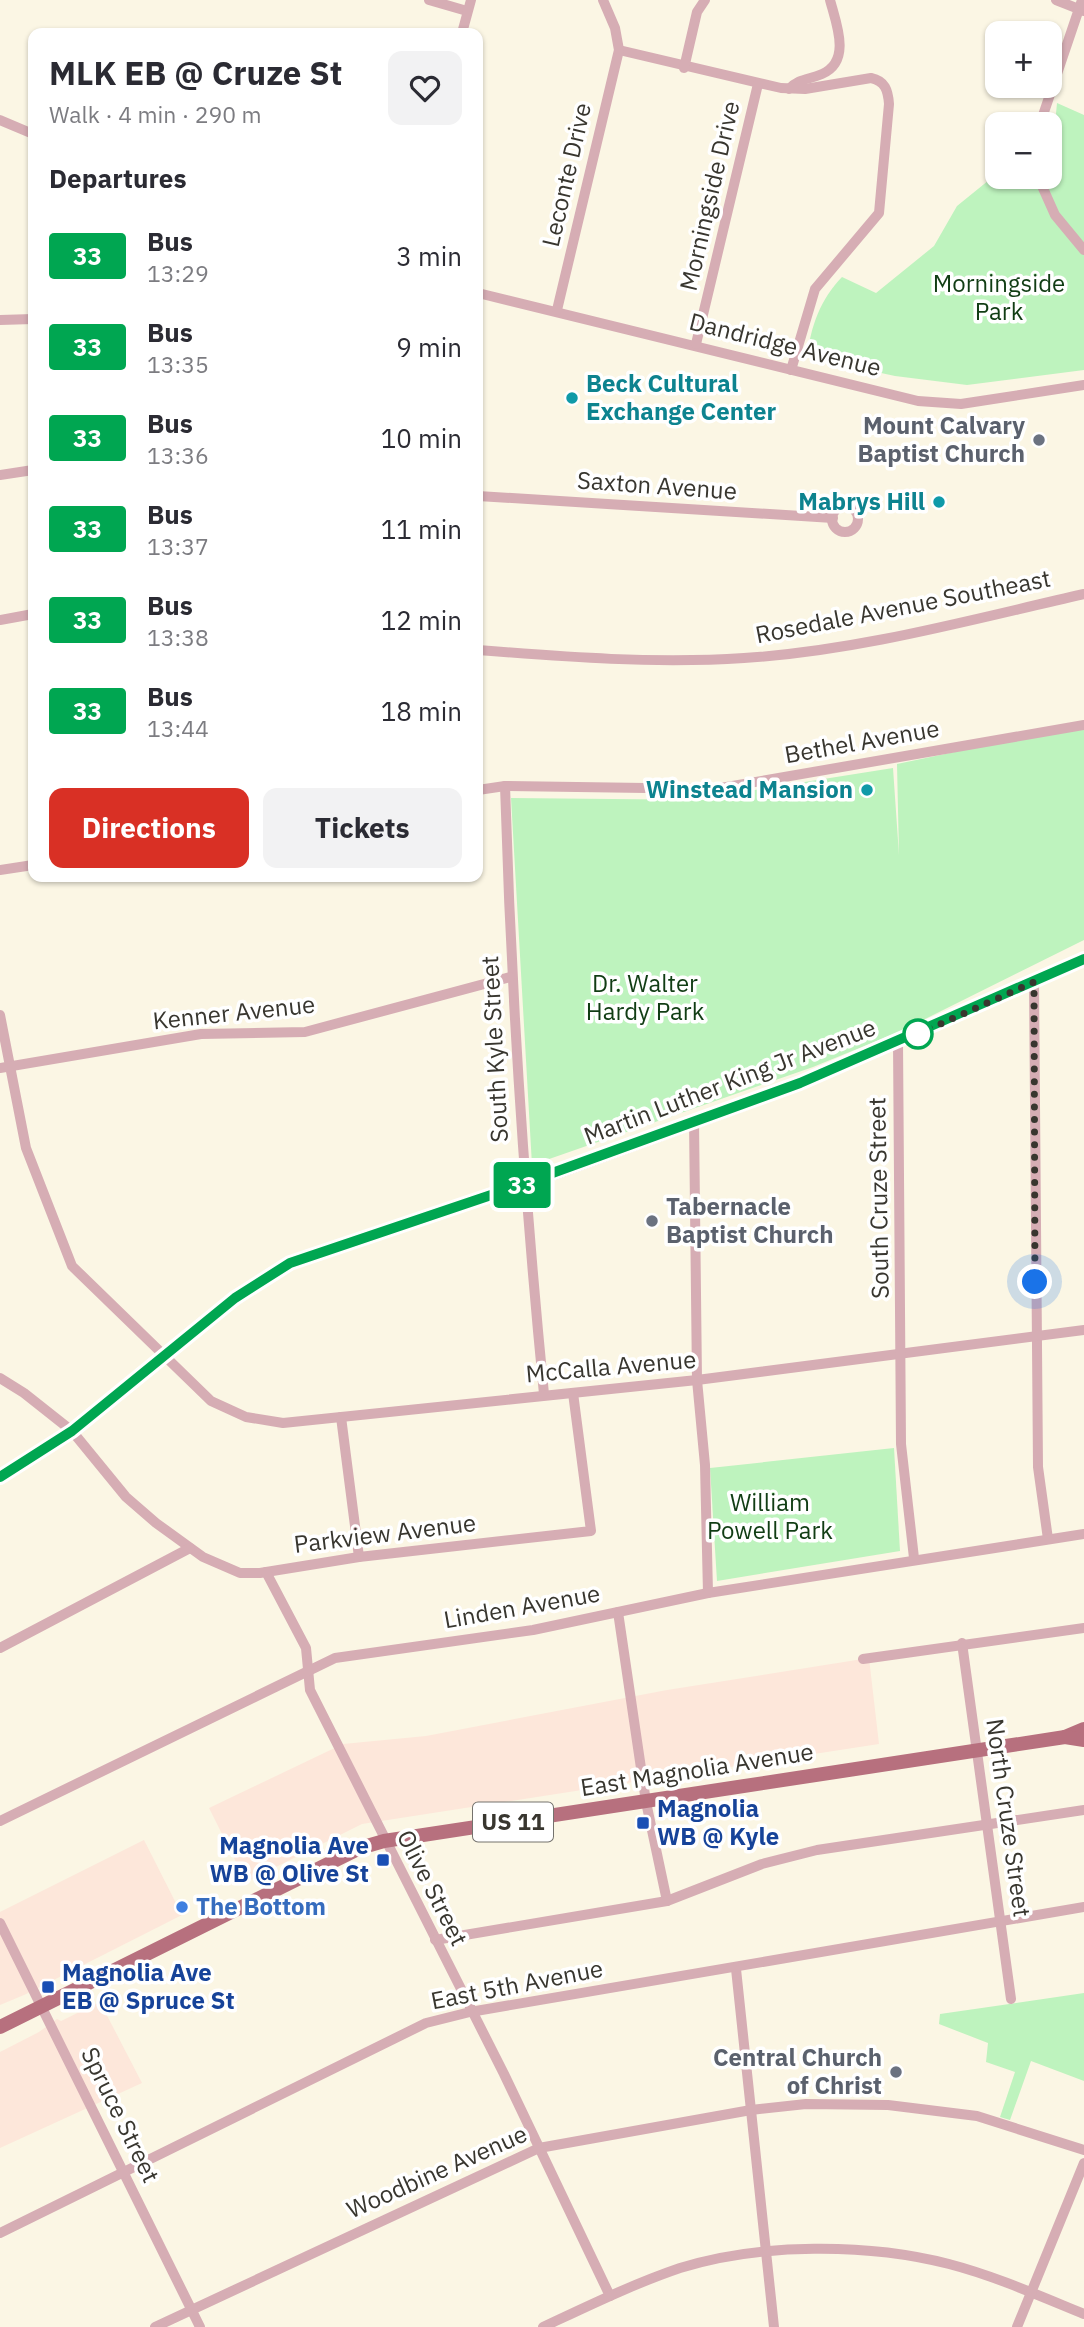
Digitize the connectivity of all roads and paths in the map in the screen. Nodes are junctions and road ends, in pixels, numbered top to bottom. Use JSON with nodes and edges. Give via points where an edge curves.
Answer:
{"nodes":[{"id":1,"x":429,"y":0,"type":"edge"},
{"id":2,"x":603,"y":0,"type":"edge"},
{"id":3,"x":705,"y":0,"type":"edge"},
{"id":4,"x":830,"y":0,"type":"edge"},
{"id":5,"x":1056,"y":0,"type":"edge"},
{"id":6,"x":469,"y":6,"type":"edge"},
{"id":7,"x":1082,"y":6,"type":"edge"},
{"id":8,"x":463,"y":28,"type":"edge"},
{"id":9,"x":619,"y":50,"type":"junction"},
{"id":10,"x":684,"y":68,"type":"junction"},
{"id":11,"x":758,"y":84,"type":"junction"},
{"id":12,"x":789,"y":89,"type":"junction"},
{"id":13,"x":1044,"y":112,"type":"edge"},
{"id":14,"x":0,"y":120,"type":"edge"},
{"id":15,"x":28,"y":132,"type":"edge"},
{"id":16,"x":1043,"y":189,"type":"edge"},
{"id":17,"x":1084,"y":250,"type":"edge"},
{"id":18,"x":483,"y":294,"type":"edge"},
{"id":19,"x":557,"y":310,"type":"junction"},
{"id":20,"x":28,"y":319,"type":"edge"},
{"id":21,"x":0,"y":320,"type":"edge"},
{"id":22,"x":696,"y":344,"type":"junction"},
{"id":23,"x":790,"y":370,"type":"junction"},
{"id":24,"x":1084,"y":385,"type":"edge"},
{"id":25,"x":28,"y":471,"type":"edge"},
{"id":26,"x":0,"y":475,"type":"edge"},
{"id":27,"x":483,"y":496,"type":"edge"},
{"id":28,"x":833,"y":518,"type":"dead end"},
{"id":29,"x":1084,"y":594,"type":"edge"},
{"id":30,"x":28,"y":615,"type":"edge"},
{"id":31,"x":0,"y":620,"type":"edge"},
{"id":32,"x":483,"y":650,"type":"edge"},
{"id":33,"x":1084,"y":725,"type":"edge"},
{"id":34,"x":505,"y":786,"type":"junction"},
{"id":35,"x":483,"y":789,"type":"edge"},
{"id":36,"x":28,"y":866,"type":"edge"},
{"id":37,"x":0,"y":870,"type":"edge"},
{"id":38,"x":1084,"y":959,"type":"edge"},
{"id":39,"x":510,"y":977,"type":"junction"},
{"id":40,"x":1034,"y":982,"type":"junction"},
{"id":41,"x":0,"y":1015,"type":"edge"},
{"id":42,"x":898,"y":1042,"type":"junction"},
{"id":43,"x":4,"y":1067,"type":"edge"},
{"id":44,"x":694,"y":1121,"type":"junction"},
{"id":45,"x":524,"y":1184,"type":"junction"},
{"id":46,"x":1084,"y":1330,"type":"edge"},
{"id":47,"x":1036,"y":1336,"type":"junction"},
{"id":48,"x":902,"y":1353,"type":"junction"},
{"id":49,"x":162,"y":1355,"type":"junction"},
{"id":50,"x":0,"y":1378,"type":"edge"},
{"id":51,"x":697,"y":1380,"type":"junction"},
{"id":52,"x":573,"y":1393,"type":"junction"},
{"id":53,"x":544,"y":1394,"type":"junction"},
{"id":54,"x":341,"y":1417,"type":"junction"},
{"id":55,"x":72,"y":1431,"type":"junction"},
{"id":56,"x":0,"y":1476,"type":"edge"},
{"id":57,"x":1084,"y":1534,"type":"edge"},
{"id":58,"x":1048,"y":1539,"type":"junction"},
{"id":59,"x":190,"y":1548,"type":"junction"},
{"id":60,"x":359,"y":1557,"type":"junction"},
{"id":61,"x":914,"y":1558,"type":"junction"},
{"id":62,"x":265,"y":1572,"type":"junction"},
{"id":63,"x":708,"y":1593,"type":"junction"},
{"id":64,"x":618,"y":1612,"type":"junction"},
{"id":65,"x":1084,"y":1628,"type":"edge"},
{"id":66,"x":962,"y":1643,"type":"junction"},
{"id":67,"x":0,"y":1648,"type":"edge"},
{"id":68,"x":863,"y":1659,"type":"dead end"},
{"id":69,"x":307,"y":1669,"type":"junction"},
{"id":70,"x":1084,"y":1729,"type":"edge"},
{"id":71,"x":1065,"y":1737,"type":"junction"},
{"id":72,"x":1084,"y":1740,"type":"edge"},
{"id":73,"x":976,"y":1751,"type":"junction"},
{"id":74,"x":646,"y":1802,"type":"junction"},
{"id":75,"x":1084,"y":1810,"type":"edge"},
{"id":76,"x":0,"y":1821,"type":"edge"},
{"id":77,"x":987,"y":1824,"type":"junction"},
{"id":78,"x":384,"y":1841,"type":"junction"},
{"id":79,"x":667,"y":1901,"type":"junction"},
{"id":80,"x":1084,"y":1907,"type":"edge"},
{"id":81,"x":1002,"y":1919,"type":"junction"},
{"id":82,"x":0,"y":1923,"type":"edge"},
{"id":83,"x":435,"y":1940,"type":"junction"},
{"id":84,"x":736,"y":1969,"type":"junction"},
{"id":85,"x":1011,"y":1999,"type":"dead end"},
{"id":86,"x":43,"y":2006,"type":"junction"},
{"id":87,"x":470,"y":2012,"type":"junction"},
{"id":88,"x":0,"y":2027,"type":"edge"},
{"id":89,"x":751,"y":2110,"type":"junction"},
{"id":90,"x":539,"y":2148,"type":"junction"},
{"id":91,"x":1084,"y":2150,"type":"edge"},
{"id":92,"x":1084,"y":2163,"type":"edge"},
{"id":93,"x":124,"y":2172,"type":"junction"},
{"id":94,"x":0,"y":2233,"type":"edge"},
{"id":95,"x":765,"y":2252,"type":"junction"},
{"id":96,"x":1031,"y":2292,"type":"junction"},
{"id":97,"x":610,"y":2296,"type":"junction"},
{"id":98,"x":191,"y":2308,"type":"junction"},
{"id":99,"x":1084,"y":2314,"type":"edge"},
{"id":100,"x":155,"y":2327,"type":"edge"},
{"id":101,"x":200,"y":2327,"type":"edge"},
{"id":102,"x":543,"y":2327,"type":"edge"},
{"id":103,"x":774,"y":2327,"type":"edge"},
{"id":104,"x":1017,"y":2327,"type":"edge"}],
"edges":[{"from":1,"to":6,"type":"street"},
{"from":2,"to":9,"type":"street"},
{"from":3,"to":10,"type":"street","via":[[697,12]]},
{"from":4,"to":12,"type":"street","via":[[841,46],[839,56],[825,73],[799,79]]},
{"from":5,"to":7,"type":"street"},
{"from":6,"to":8,"type":"street"},
{"from":7,"to":13,"type":"street"},
{"from":9,"to":10,"type":"street","name":"Morningside Drive"},
{"from":9,"to":19,"type":"street","name":"Leconte Drive"},
{"from":10,"to":11,"type":"street","name":"Morningside Drive"},
{"from":11,"to":12,"type":"street"},
{"from":11,"to":22,"type":"street","name":"Morningside Drive"},
{"from":12,"to":23,"type":"street","via":[[871,78],[883,84],[889,104],[879,213],[815,289]]},
{"from":14,"to":15,"type":"street"},
{"from":16,"to":17,"type":"street","via":[[1055,215]]},
{"from":18,"to":19,"type":"street","name":"Dandridge Avenue"},
{"from":19,"to":22,"type":"street","name":"Dandridge Avenue"},
{"from":20,"to":21,"type":"street"},
{"from":22,"to":23,"type":"street","name":"Dandridge Avenue"},
{"from":23,"to":24,"type":"street","name":"Dandridge Avenue","via":[[918,401],[961,404]]},
{"from":25,"to":26,"type":"street"},
{"from":27,"to":28,"type":"street","name":"Saxton Avenue"},
{"from":29,"to":32,"type":"street","name":"Rosedale Avenue Southeast","via":[[852,643],[745,658],[605,658]]},
{"from":30,"to":31,"type":"street"},
{"from":33,"to":34,"type":"street","name":"Bethel Avenue","via":[[715,789]]},
{"from":34,"to":35,"type":"street","name":"Bethel Avenue"},
{"from":34,"to":39,"type":"street","name":"South Kyle Street"},
{"from":36,"to":37,"type":"street"},
{"from":38,"to":40,"type":"main road","name":"Martin Luther King Jr Avenue"},
{"from":39,"to":43,"type":"street","name":"Kenner Avenue","via":[[305,1032],[201,1034]]},
{"from":39,"to":45,"type":"street","name":"South Kyle Street"},
{"from":40,"to":42,"type":"main road","name":"Martin Luther King Jr Avenue"},
{"from":40,"to":47,"type":"street"},
{"from":41,"to":43,"type":"street","name":"McCalla Avenue"},
{"from":42,"to":44,"type":"main road","name":"Martin Luther King Jr Avenue"},
{"from":42,"to":48,"type":"street","name":"South Cruze Street"},
{"from":43,"to":49,"type":"street","name":"McCalla Avenue","via":[[26,1148],[72,1266]]},
{"from":44,"to":45,"type":"main road","name":"Martin Luther King Jr Avenue"},
{"from":44,"to":51,"type":"street"},
{"from":45,"to":49,"type":"main road","name":"Martin Luther King Jr Avenue","via":[[290,1263],[261,1279]]},
{"from":45,"to":53,"type":"street","name":"South Kyle Street"},
{"from":46,"to":47,"type":"street","name":"McCalla Avenue"},
{"from":47,"to":48,"type":"street","name":"McCalla Avenue"},
{"from":47,"to":58,"type":"street","via":[[1038,1467]]},
{"from":48,"to":51,"type":"street","name":"McCalla Avenue"},
{"from":48,"to":61,"type":"street","via":[[901,1444]]},
{"from":49,"to":54,"type":"street","name":"McCalla Avenue","via":[[226,1410],[274,1423]]},
{"from":49,"to":55,"type":"main road","name":"Martin Luther King Jr Avenue"},
{"from":50,"to":55,"type":"street","name":"Parkview Avenue"},
{"from":51,"to":52,"type":"street","name":"McCalla Avenue"},
{"from":51,"to":63,"type":"street","via":[[705,1465]]},
{"from":52,"to":53,"type":"street","name":"McCalla Avenue"},
{"from":52,"to":60,"type":"street","name":"Parkview Avenue","via":[[591,1531]]},
{"from":53,"to":54,"type":"street","name":"McCalla Avenue"},
{"from":54,"to":60,"type":"street"},
{"from":55,"to":56,"type":"main road","name":"Martin Luther King Jr Avenue"},
{"from":55,"to":59,"type":"street","name":"Parkview Avenue","via":[[126,1497]]},
{"from":57,"to":58,"type":"street","name":"Linden Avenue"},
{"from":58,"to":61,"type":"street","name":"Linden Avenue"},
{"from":59,"to":62,"type":"street","name":"Parkview Avenue","via":[[228,1570]]},
{"from":59,"to":67,"type":"street"},
{"from":60,"to":62,"type":"street","name":"Parkview Avenue"},
{"from":61,"to":63,"type":"street","name":"Linden Avenue"},
{"from":62,"to":69,"type":"street","name":"Olive Street","via":[[306,1648]]},
{"from":63,"to":64,"type":"street","name":"Linden Avenue"},
{"from":64,"to":69,"type":"street","name":"Linden Avenue","via":[[533,1630],[344,1656]]},
{"from":64,"to":74,"type":"street"},
{"from":65,"to":66,"type":"street"},
{"from":66,"to":68,"type":"street"},
{"from":66,"to":73,"type":"street","name":"North Cruze Street"},
{"from":69,"to":76,"type":"street","name":"Linden Avenue"},
{"from":69,"to":78,"type":"street","name":"Olive Street","via":[[310,1690]]},
{"from":70,"to":71,"type":"main road","name":"East Magnolia Avenue"},
{"from":71,"to":72,"type":"main road","name":"East Magnolia Avenue","number":"US 11"},
{"from":71,"to":73,"type":"main road","name":"East Magnolia Avenue","number":"US 11"},
{"from":73,"to":74,"type":"main road","name":"East Magnolia Avenue","number":"US 11"},
{"from":73,"to":77,"type":"street","name":"North Cruze Street"},
{"from":74,"to":78,"type":"main road","name":"East Magnolia Avenue","number":"US 11"},
{"from":74,"to":79,"type":"street"},
{"from":75,"to":77,"type":"street"},
{"from":77,"to":79,"type":"street","via":[[788,1856]]},
{"from":77,"to":81,"type":"street","name":"North Cruze Street"},
{"from":78,"to":83,"type":"street","name":"Olive Street"},
{"from":78,"to":86,"type":"main road","name":"East Magnolia Avenue","number":"US 11","via":[[360,1848]]},
{"from":79,"to":83,"type":"street"},
{"from":80,"to":81,"type":"street","name":"East 5th Avenue"},
{"from":81,"to":84,"type":"street","name":"East 5th Avenue"},
{"from":81,"to":85,"type":"street","name":"North Cruze Street"},
{"from":82,"to":86,"type":"street","name":"Spruce Street"},
{"from":83,"to":87,"type":"street","name":"Olive Street"},
{"from":84,"to":87,"type":"street","name":"East 5th Avenue"},
{"from":84,"to":89,"type":"street"},
{"from":86,"to":88,"type":"main road","name":"East Magnolia Avenue","number":"US 11"},
{"from":86,"to":93,"type":"street","name":"Spruce Street"},
{"from":87,"to":90,"type":"street","name":"Olive Street"},
{"from":87,"to":93,"type":"street","name":"East 5th Avenue","via":[[426,2023]]},
{"from":89,"to":90,"type":"street","name":"Woodbine Avenue"},
{"from":89,"to":91,"type":"street","name":"Woodbine Avenue","via":[[806,2104],[931,2109],[1002,2123]]},
{"from":89,"to":95,"type":"street"},
{"from":90,"to":97,"type":"street","name":"Olive Street"},
{"from":90,"to":98,"type":"street","name":"Woodbine Avenue"},
{"from":92,"to":96,"type":"street"},
{"from":93,"to":94,"type":"street","name":"East 5th Avenue"},
{"from":93,"to":98,"type":"street","name":"Spruce Street"},
{"from":95,"to":96,"type":"street","via":[[849,2250],[904,2255]]},
{"from":95,"to":97,"type":"street","via":[[681,2268]]},
{"from":95,"to":103,"type":"street"},
{"from":96,"to":99,"type":"street"},
{"from":96,"to":104,"type":"street"},
{"from":97,"to":102,"type":"street"},
{"from":98,"to":100,"type":"street","name":"Woodbine Avenue"},
{"from":98,"to":101,"type":"street","name":"Spruce Street"}]}
